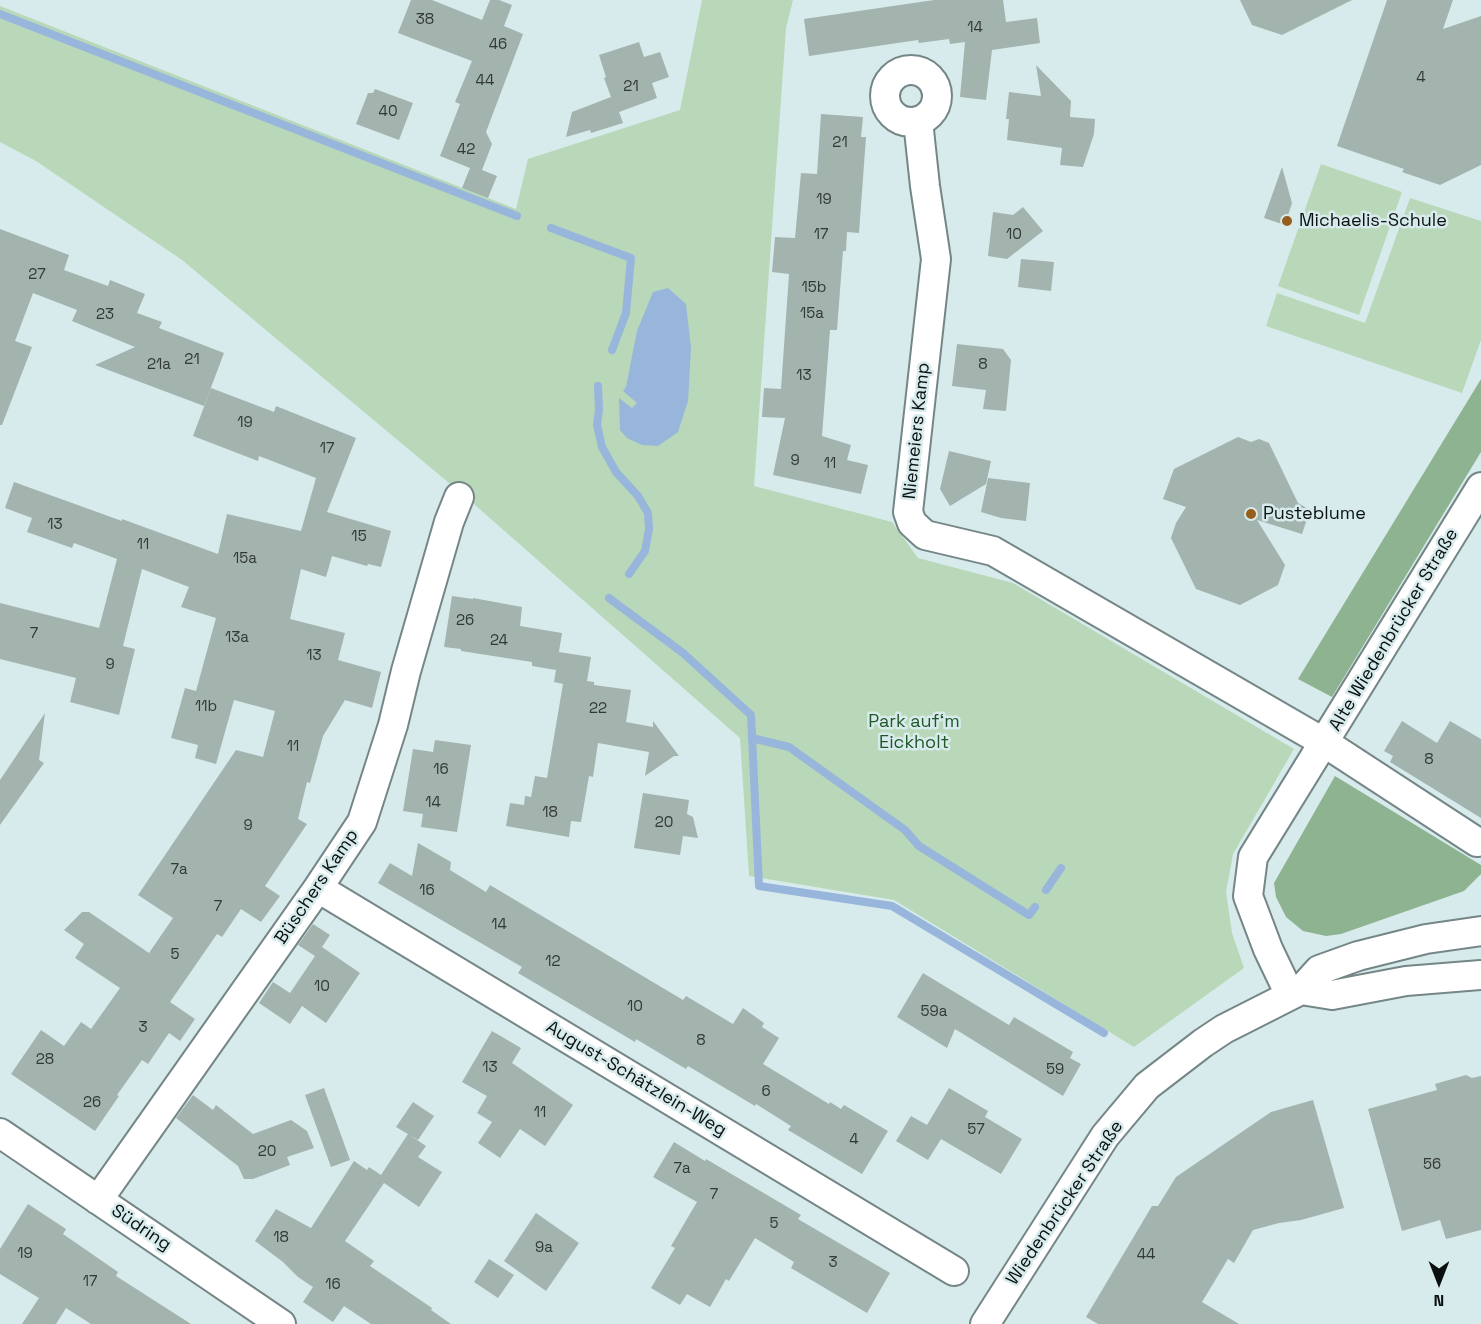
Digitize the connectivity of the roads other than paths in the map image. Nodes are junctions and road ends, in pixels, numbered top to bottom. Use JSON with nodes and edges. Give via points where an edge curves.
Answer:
{"nodes":[{"id":1,"x":918,"y":121,"type":"dead end"},
{"id":2,"x":1481,"y":487,"type":"edge"},
{"id":3,"x":459,"y":497,"type":"dead end"},
{"id":4,"x":1325,"y":743,"type":"junction"},
{"id":5,"x":1477,"y":842,"type":"dead end"},
{"id":6,"x":318,"y":888,"type":"junction"},
{"id":7,"x":1481,"y":913,"type":"edge"},
{"id":8,"x":1481,"y":932,"type":"edge"},
{"id":9,"x":1426,"y":939,"type":"junction"},
{"id":10,"x":1481,"y":975,"type":"edge"},
{"id":11,"x":1296,"y":993,"type":"junction"},
{"id":12,"x":0,"y":1133,"type":"edge"},
{"id":13,"x":98,"y":1200,"type":"junction"},
{"id":14,"x":954,"y":1270,"type":"dead end"},
{"id":15,"x":281,"y":1324,"type":"edge"},
{"id":16,"x":985,"y":1324,"type":"edge"}],
"edges":[{"from":1,"to":4,"type":"street","name":"Niemeiers Kamp","via":[[936,259],[909,512],[912,523],[925,535],[993,551]]},
{"from":2,"to":4,"type":"street","name":"Alte Wiedenbrücker Straße"},
{"from":3,"to":6,"type":"street","name":"Büschers Kamp","via":[[362,822]]},
{"from":4,"to":5,"type":"street","name":"Alte Wiedenbrücker Straße"},
{"from":4,"to":11,"type":"street","name":"Alte Wiedenbrücker Straße","via":[[1253,857],[1248,896],[1268,949]]},
{"from":6,"to":13,"type":"street","name":"Büschers Kamp"},
{"from":6,"to":14,"type":"street","name":"August-Schätzlein-Weg"},
{"from":7,"to":9,"type":"street"},
{"from":8,"to":9,"type":"street","name":"Wiedenbrücker Straße"},
{"from":9,"to":11,"type":"street","name":"Wiedenbrücker Straße","via":[[1319,970]]},
{"from":10,"to":11,"type":"street","via":[[1406,981],[1332,995]]},
{"from":11,"to":16,"type":"street","name":"Wiedenbrücker Straße","via":[[1224,1029],[1148,1086],[1105,1136]]},
{"from":12,"to":13,"type":"street","name":"Südring"},
{"from":13,"to":15,"type":"street","name":"Südring"}]}
